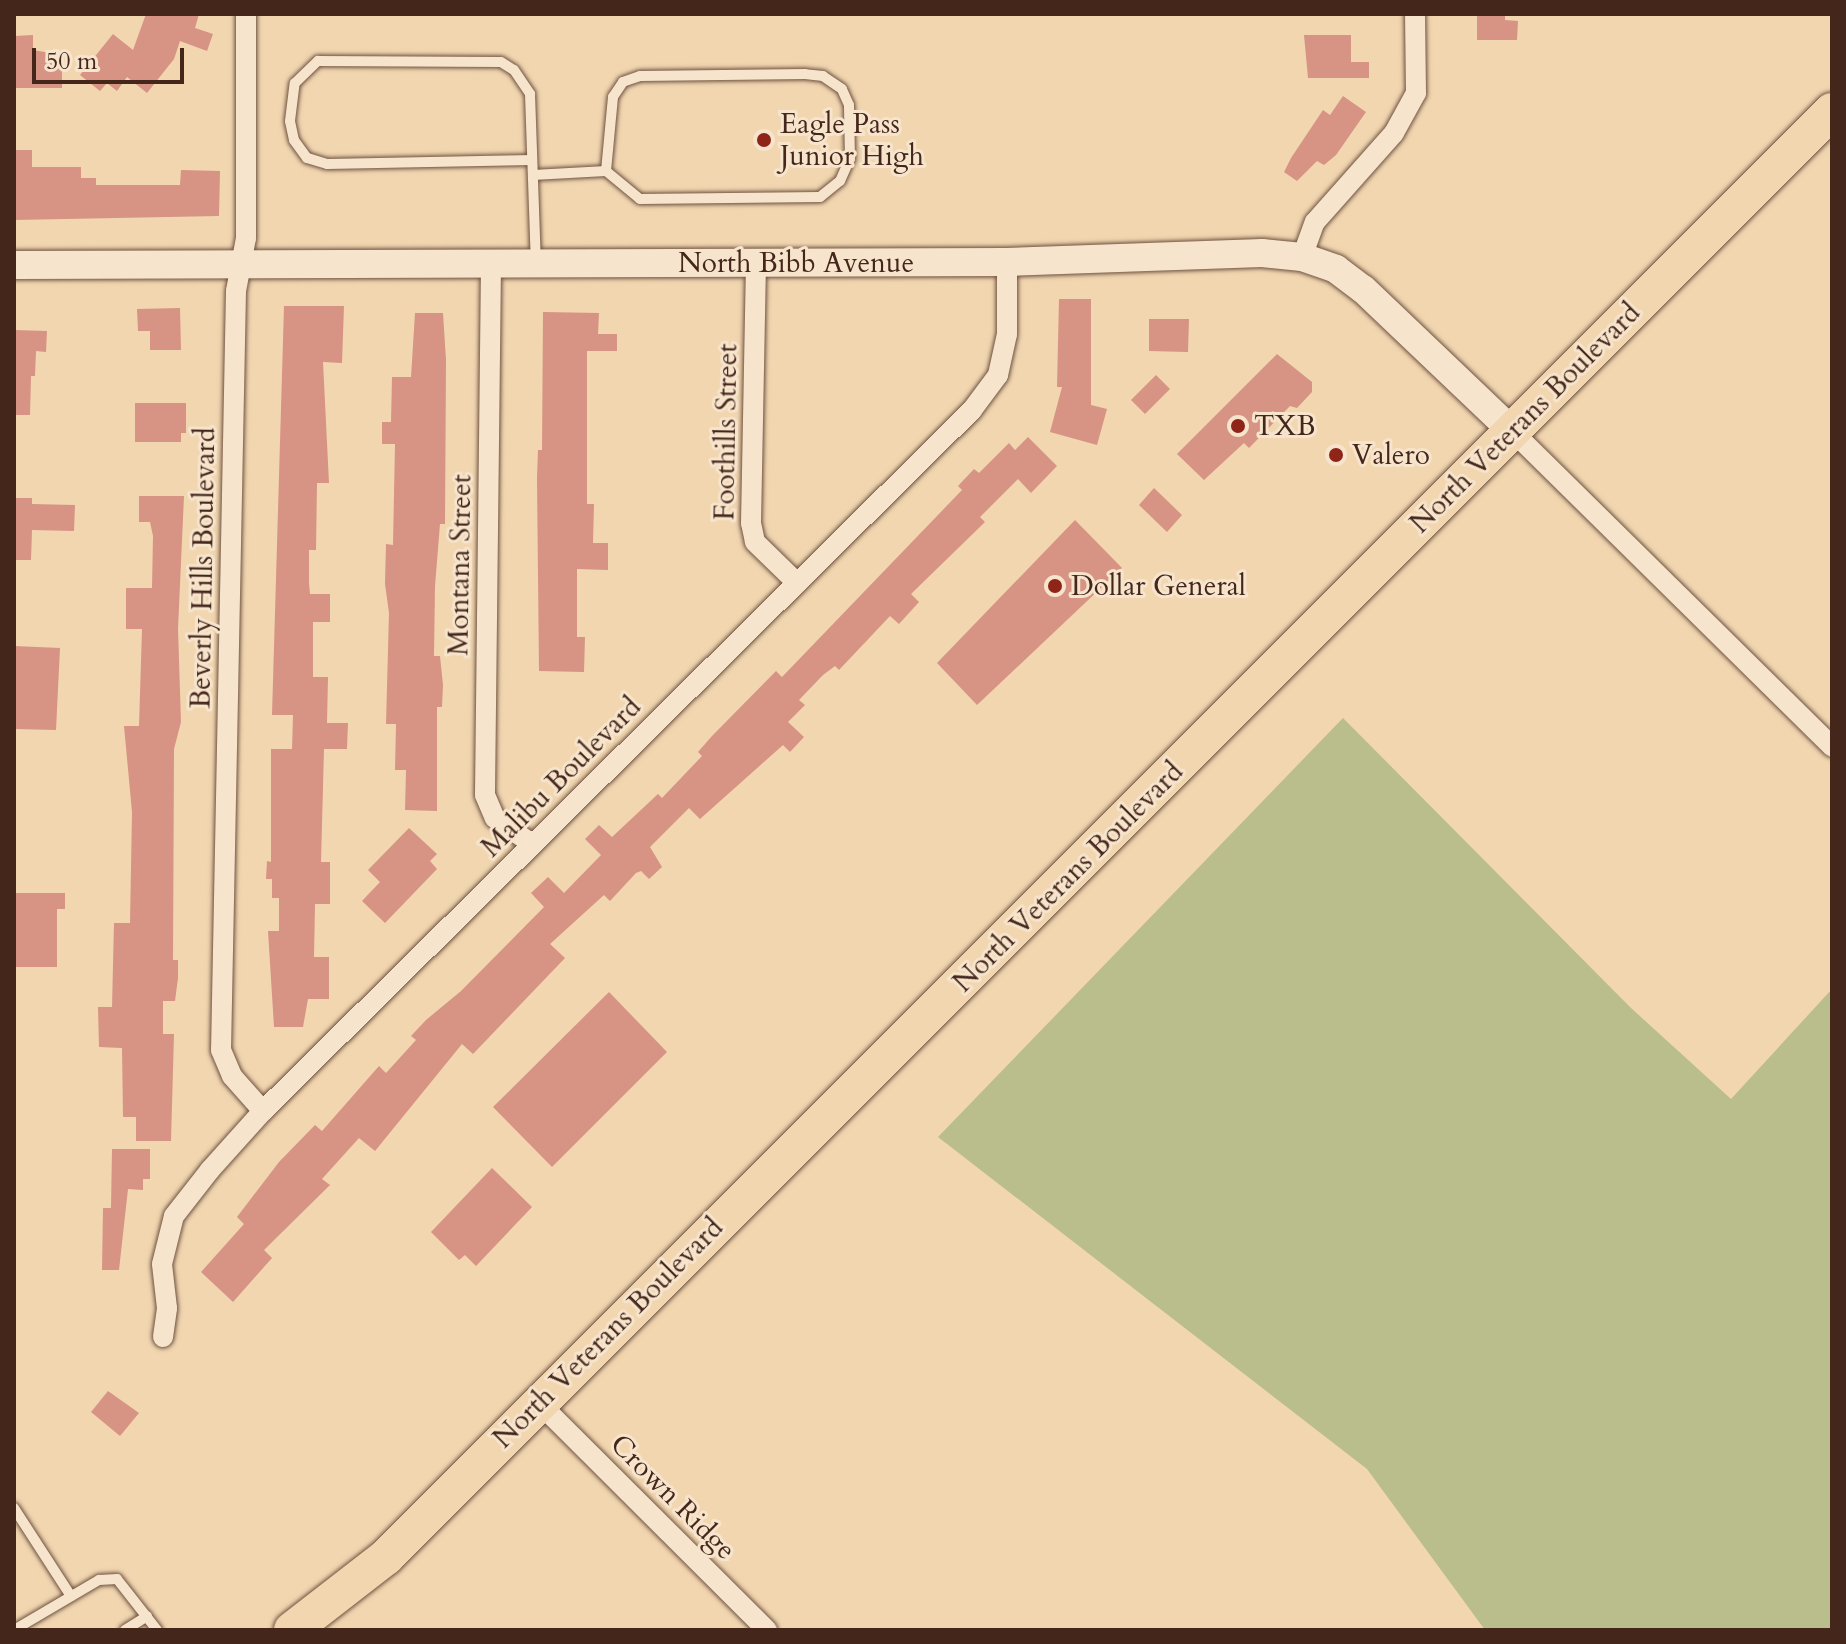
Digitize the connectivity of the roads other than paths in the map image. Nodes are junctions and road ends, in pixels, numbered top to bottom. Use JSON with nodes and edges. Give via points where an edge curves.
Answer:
{"nodes":[{"id":1,"x":246,"y":14,"type":"edge"},
{"id":2,"x":1415,"y":14,"type":"edge"},
{"id":3,"x":1832,"y":111,"type":"edge"},
{"id":4,"x":532,"y":160,"type":"junction"},
{"id":5,"x":606,"y":171,"type":"junction"},
{"id":6,"x":533,"y":175,"type":"junction"},
{"id":7,"x":1302,"y":257,"type":"junction"},
{"id":8,"x":1007,"y":262,"type":"junction"},
{"id":9,"x":756,"y":263,"type":"junction"},
{"id":10,"x":14,"y":265,"type":"edge"},
{"id":11,"x":242,"y":265,"type":"junction"},
{"id":12,"x":491,"y":265,"type":"junction"},
{"id":13,"x":536,"y":265,"type":"junction"},
{"id":14,"x":1512,"y":431,"type":"junction"},
{"id":15,"x":797,"y":583,"type":"junction"},
{"id":16,"x":1832,"y":747,"type":"edge"},
{"id":17,"x":532,"y":844,"type":"junction"},
{"id":18,"x":263,"y":1111,"type":"junction"},
{"id":19,"x":163,"y":1337,"type":"dead end"},
{"id":20,"x":539,"y":1403,"type":"junction"},
{"id":21,"x":14,"y":1508,"type":"edge"},
{"id":22,"x":71,"y":1596,"type":"junction"},
{"id":23,"x":147,"y":1616,"type":"junction"},
{"id":24,"x":14,"y":1630,"type":"edge"},
{"id":25,"x":125,"y":1630,"type":"edge"},
{"id":26,"x":157,"y":1630,"type":"edge"},
{"id":27,"x":292,"y":1630,"type":"edge"},
{"id":28,"x":767,"y":1630,"type":"edge"}],
"edges":[{"from":1,"to":11,"type":"street","name":"Beverly Hills Boulevard"},
{"from":2,"to":7,"type":"street","via":[[1416,93],[1394,133],[1315,222]]},
{"from":3,"to":14,"type":"highway","name":"North Veterans Boulevard"},
{"from":4,"to":4,"type":"lane","via":[[530,94],[524,79],[501,62],[318,61],[295,83],[290,121],[294,140],[307,158],[327,164]]},
{"from":4,"to":6,"type":"lane"},
{"from":5,"to":5,"type":"lane","via":[[640,199],[820,197],[840,181],[850,159],[849,105],[842,89],[823,76],[640,76],[623,82],[613,97]]},
{"from":5,"to":6,"type":"lane"},
{"from":6,"to":13,"type":"lane"},
{"from":7,"to":8,"type":"main road","name":"North Bibb Avenue","via":[[1262,253]]},
{"from":7,"to":14,"type":"main road","name":"North Bibb Avenue","via":[[1336,269],[1363,289]]},
{"from":8,"to":9,"type":"main road","name":"North Bibb Avenue"},
{"from":8,"to":15,"type":"street","name":"Malibu Boulevard","via":[[1007,334],[998,375],[972,410]]},
{"from":9,"to":13,"type":"main road","name":"North Bibb Avenue"},
{"from":9,"to":15,"type":"street","name":"Foothills Street","via":[[751,523],[755,542]]},
{"from":10,"to":11,"type":"main road","name":"North Bibb Avenue"},
{"from":11,"to":12,"type":"main road","name":"North Bibb Avenue"},
{"from":11,"to":18,"type":"street","name":"Beverly Hills Boulevard","via":[[236,291],[221,1050],[232,1076]]},
{"from":12,"to":13,"type":"main road","name":"North Bibb Avenue"},
{"from":12,"to":17,"type":"street","name":"Montana Street","via":[[485,795],[495,818]]},
{"from":14,"to":16,"type":"street"},
{"from":14,"to":20,"type":"highway","name":"North Veterans Boulevard"},
{"from":15,"to":17,"type":"street","name":"Malibu Boulevard"},
{"from":17,"to":18,"type":"street","name":"Malibu Boulevard"},
{"from":18,"to":19,"type":"street","name":"Malibu Boulevard","via":[[174,1216],[162,1264],[167,1308]]},
{"from":20,"to":27,"type":"highway","name":"North Veterans Boulevard","via":[[386,1557]]},
{"from":20,"to":28,"type":"street","name":"Crown Ridge"},
{"from":21,"to":22,"type":"lane"},
{"from":22,"to":23,"type":"lane","via":[[99,1580],[117,1579]]},
{"from":22,"to":24,"type":"lane"},
{"from":23,"to":25,"type":"lane"},
{"from":23,"to":26,"type":"lane"}]}
